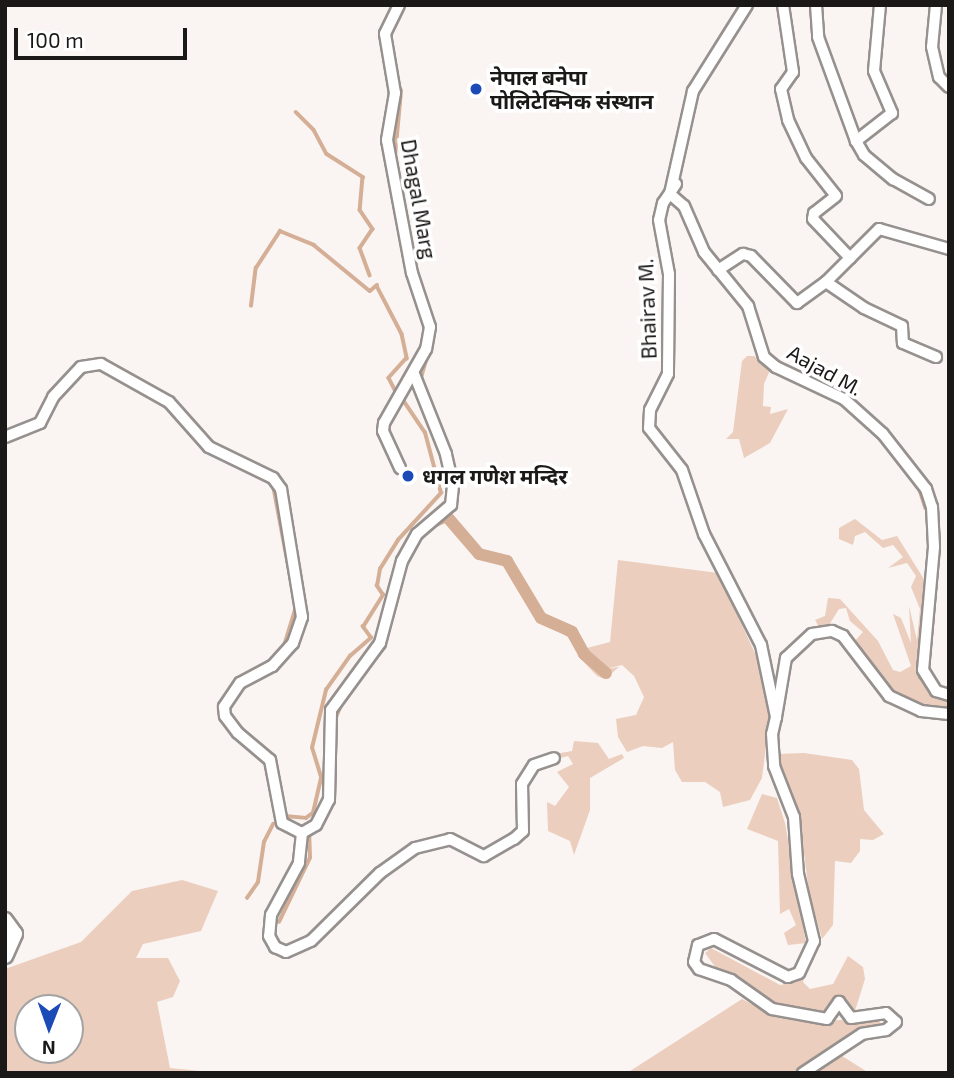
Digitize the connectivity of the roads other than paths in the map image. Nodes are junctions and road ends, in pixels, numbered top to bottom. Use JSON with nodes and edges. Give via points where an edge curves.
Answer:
{"nodes":[{"id":1,"x":399,"y":5,"type":"edge"},
{"id":2,"x":747,"y":5,"type":"edge"},
{"id":3,"x":783,"y":5,"type":"edge"},
{"id":4,"x":816,"y":5,"type":"edge"},
{"id":5,"x":880,"y":5,"type":"edge"},
{"id":6,"x":936,"y":5,"type":"edge"},
{"id":7,"x":949,"y":88,"type":"edge"},
{"id":8,"x":856,"y":141,"type":"junction"},
{"id":9,"x":676,"y":184,"type":"junction"},
{"id":10,"x":929,"y":199,"type":"dead end"},
{"id":11,"x":949,"y":249,"type":"edge"},
{"id":12,"x":850,"y":258,"type":"junction"},
{"id":13,"x":718,"y":270,"type":"junction"},
{"id":14,"x":826,"y":282,"type":"junction"},
{"id":15,"x":936,"y":357,"type":"dead end"},
{"id":16,"x":414,"y":374,"type":"junction"},
{"id":17,"x":5,"y":437,"type":"edge"},
{"id":18,"x":400,"y":468,"type":"dead end"},
{"id":19,"x":949,"y":695,"type":"edge"},
{"id":20,"x":949,"y":713,"type":"edge"},
{"id":21,"x":776,"y":716,"type":"junction"},
{"id":22,"x":554,"y":758,"type":"dead end"},
{"id":23,"x":302,"y":833,"type":"junction"},
{"id":24,"x":5,"y":920,"type":"edge"},
{"id":25,"x":5,"y":956,"type":"edge"},
{"id":26,"x":803,"y":1073,"type":"edge"}],
"edges":[{"from":1,"to":16,"type":"street","name":"Dhagal Marg","via":[[385,34],[395,93],[387,140],[412,273],[430,327]]},
{"from":2,"to":9,"type":"street","name":"Aajad M.","via":[[693,91],[686,109]]},
{"from":3,"to":12,"type":"street","via":[[793,72],[781,89],[789,120],[806,158],[836,196],[814,213],[813,219]]},
{"from":4,"to":8,"type":"street","via":[[818,37]]},
{"from":5,"to":8,"type":"street","via":[[874,71],[892,113]]},
{"from":6,"to":7,"type":"street","via":[[932,47],[939,76]]},
{"from":8,"to":10,"type":"street","via":[[864,155],[893,179]]},
{"from":9,"to":13,"type":"street","name":"Aajad M.","via":[[670,194],[684,206],[704,252]]},
{"from":9,"to":21,"type":"street","name":"Bhairav M.","via":[[663,203],[659,220],[669,274],[668,374],[650,410],[649,428],[674,457],[704,534],[761,645]]},
{"from":11,"to":12,"type":"street","via":[[879,229]]},
{"from":12,"to":14,"type":"street"},
{"from":13,"to":14,"type":"street","via":[[743,254],[751,256],[797,303]]},
{"from":13,"to":19,"type":"street","name":"Aajad M.","via":[[748,306],[764,356],[776,367],[844,399],[883,434],[926,488],[934,547],[923,670],[936,691]]},
{"from":14,"to":15,"type":"street","via":[[902,326],[903,343]]},
{"from":16,"to":18,"type":"street","name":"Dhagal Marg","via":[[387,415],[383,431]]},
{"from":16,"to":23,"type":"street","via":[[446,454],[453,485],[451,505],[417,534],[402,561],[380,643],[331,710],[329,800],[316,825]]},
{"from":17,"to":23,"type":"street","via":[[40,423],[53,397],[81,367],[101,364],[169,402],[209,447],[274,478],[281,489],[302,617],[293,643],[272,666],[240,683],[224,707],[238,733],[270,760],[282,823]]},
{"from":20,"to":21,"type":"street","via":[[921,711],[889,696],[843,636],[832,631],[812,634],[786,657]]},
{"from":21,"to":26,"type":"street","via":[[772,752],[794,817],[798,874],[814,941],[809,959],[799,973],[788,977],[713,939],[698,945],[694,962],[699,969],[731,980],[772,1009],[827,1019],[839,1002],[851,1018],[893,1015],[893,1026],[862,1034]]},
{"from":22,"to":23,"type":"street","via":[[534,765],[522,784],[523,831],[514,839],[484,856],[450,839],[415,848],[380,873],[311,941],[286,952],[275,947],[269,936],[271,915],[299,863]]},
{"from":24,"to":25,"type":"street","via":[[15,930]]}]}
